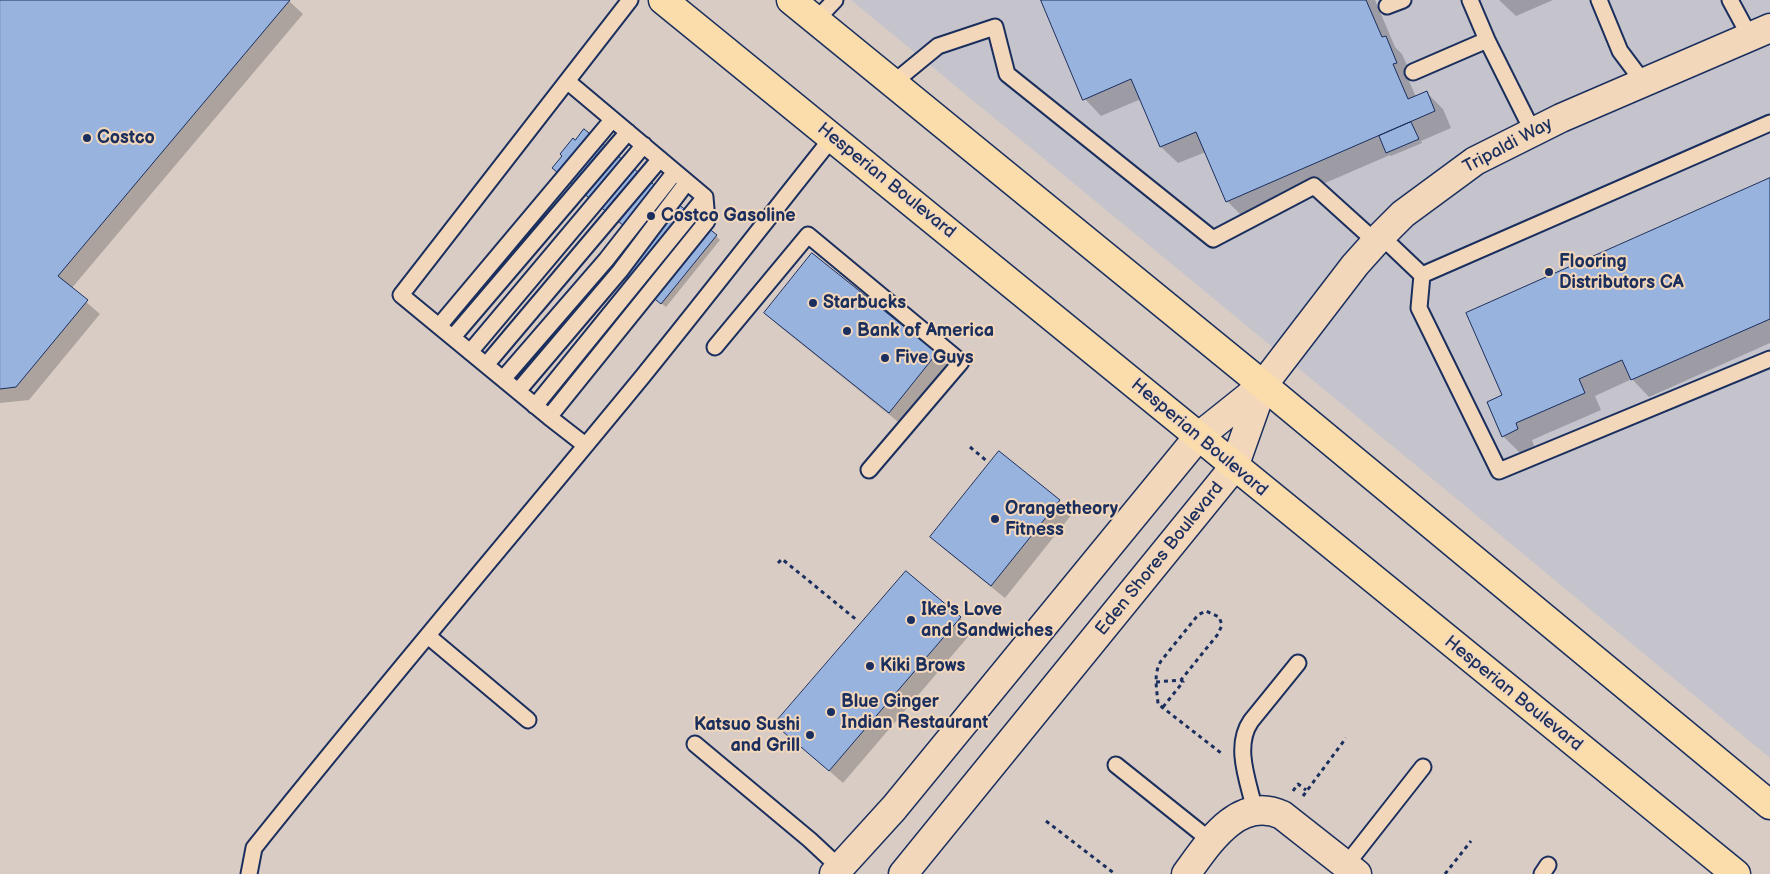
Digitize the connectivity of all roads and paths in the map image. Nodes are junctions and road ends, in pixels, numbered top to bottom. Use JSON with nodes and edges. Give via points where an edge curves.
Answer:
{"nodes":[{"id":1,"x":630,"y":0,"type":"edge"},
{"id":2,"x":663,"y":0,"type":"edge"},
{"id":3,"x":791,"y":0,"type":"edge"},
{"id":4,"x":835,"y":0,"type":"edge"},
{"id":5,"x":1403,"y":0,"type":"edge"},
{"id":6,"x":1470,"y":0,"type":"edge"},
{"id":7,"x":1599,"y":0,"type":"edge"},
{"id":8,"x":1730,"y":0,"type":"edge"},
{"id":9,"x":1387,"y":6,"type":"dead end"},
{"id":10,"x":816,"y":20,"type":"junction"},
{"id":11,"x":1760,"y":32,"type":"edge"},
{"id":12,"x":1487,"y":40,"type":"junction"},
{"id":13,"x":1413,"y":72,"type":"dead end"},
{"id":14,"x":567,"y":81,"type":"junction"},
{"id":15,"x":894,"y":83,"type":"junction"},
{"id":16,"x":1644,"y":83,"type":"junction"},
{"id":17,"x":612,"y":120,"type":"junction"},
{"id":18,"x":1770,"y":123,"type":"edge"},
{"id":19,"x":628,"y":132,"type":"junction"},
{"id":20,"x":1533,"y":132,"type":"junction"},
{"id":21,"x":832,"y":138,"type":"junction"},
{"id":22,"x":644,"y":145,"type":"junction"},
{"id":23,"x":660,"y":159,"type":"junction"},
{"id":24,"x":675,"y":172,"type":"junction"},
{"id":25,"x":687,"y":182,"type":"junction"},
{"id":26,"x":705,"y":197,"type":"junction"},
{"id":27,"x":1378,"y":239,"type":"junction"},
{"id":28,"x":1422,"y":274,"type":"junction"},
{"id":29,"x":439,"y":326,"type":"junction"},
{"id":30,"x":453,"y":338,"type":"junction"},
{"id":31,"x":715,"y":346,"type":"dead end"},
{"id":32,"x":470,"y":352,"type":"junction"},
{"id":33,"x":1770,"y":359,"type":"edge"},
{"id":34,"x":486,"y":365,"type":"junction"},
{"id":35,"x":503,"y":379,"type":"junction"},
{"id":36,"x":1263,"y":385,"type":"junction"},
{"id":37,"x":518,"y":391,"type":"junction"},
{"id":38,"x":535,"y":406,"type":"junction"},
{"id":39,"x":549,"y":418,"type":"junction"},
{"id":40,"x":1198,"y":437,"type":"junction"},
{"id":41,"x":585,"y":445,"type":"junction"},
{"id":42,"x":970,"y":447,"type":"dead end"},
{"id":43,"x":988,"y":462,"type":"dead end"},
{"id":44,"x":1234,"y":467,"type":"junction"},
{"id":45,"x":868,"y":470,"type":"dead end"},
{"id":46,"x":778,"y":563,"type":"dead end"},
{"id":47,"x":858,"y":621,"type":"dead end"},
{"id":48,"x":428,"y":636,"type":"junction"},
{"id":49,"x":1298,"y":663,"type":"dead end"},
{"id":50,"x":1181,"y":680,"type":"junction"},
{"id":51,"x":1156,"y":682,"type":"junction"},
{"id":52,"x":1163,"y":707,"type":"junction"},
{"id":53,"x":528,"y":720,"type":"dead end"},
{"id":54,"x":1346,"y":738,"type":"dead end"},
{"id":55,"x":695,"y":744,"type":"dead end"},
{"id":56,"x":1242,"y":753,"type":"junction"},
{"id":57,"x":1116,"y":765,"type":"dead end"},
{"id":58,"x":1423,"y":767,"type":"dead end"},
{"id":59,"x":1306,"y":790,"type":"junction"},
{"id":60,"x":1291,"y":794,"type":"dead end"},
{"id":61,"x":1300,"y":799,"type":"dead end"},
{"id":62,"x":1770,"y":805,"type":"edge"},
{"id":63,"x":1255,"y":811,"type":"junction"},
{"id":64,"x":1046,"y":821,"type":"dead end"},
{"id":65,"x":1211,"y":841,"type":"junction"},
{"id":66,"x":1471,"y":841,"type":"dead end"},
{"id":67,"x":1351,"y":869,"type":"edge"},
{"id":68,"x":840,"y":872,"type":"edge"},
{"id":69,"x":249,"y":874,"type":"edge"},
{"id":70,"x":903,"y":874,"type":"edge"},
{"id":71,"x":1115,"y":874,"type":"edge"},
{"id":72,"x":1186,"y":874,"type":"edge"},
{"id":73,"x":1445,"y":874,"type":"edge"},
{"id":74,"x":1736,"y":874,"type":"edge"}],
"edges":[{"from":1,"to":14,"type":"lane"},
{"from":2,"to":21,"type":"main road","name":"Hesperian Boulevard"},
{"from":3,"to":10,"type":"main road"},
{"from":4,"to":10,"type":"lane"},
{"from":5,"to":9,"type":"lane"},
{"from":6,"to":12,"type":"lane"},
{"from":7,"to":16,"type":"lane","via":[[1620,51]]},
{"from":8,"to":11,"type":"lane"},
{"from":10,"to":15,"type":"main road"},
{"from":11,"to":16,"type":"street","name":"Tripaldi Way"},
{"from":12,"to":13,"type":"lane"},
{"from":12,"to":20,"type":"lane"},
{"from":14,"to":17,"type":"lane"},
{"from":14,"to":29,"type":"lane","via":[[401,294]]},
{"from":15,"to":27,"type":"lane","via":[[938,46],[995,27],[1007,74],[1214,239],[1314,186]]},
{"from":15,"to":36,"type":"main road"},
{"from":16,"to":20,"type":"street","name":"Tripaldi Way"},
{"from":17,"to":19,"type":"lane"},
{"from":17,"to":29,"type":"lane"},
{"from":18,"to":28,"type":"lane"},
{"from":19,"to":22,"type":"lane"},
{"from":19,"to":30,"type":"lane"},
{"from":20,"to":27,"type":"street","name":"Tripaldi Way","via":[[1474,160],[1403,214]]},
{"from":21,"to":40,"type":"main road","name":"Hesperian Boulevard"},
{"from":21,"to":41,"type":"lane"},
{"from":22,"to":23,"type":"lane"},
{"from":22,"to":32,"type":"lane"},
{"from":23,"to":24,"type":"lane"},
{"from":23,"to":34,"type":"lane"},
{"from":24,"to":25,"type":"lane"},
{"from":24,"to":35,"type":"lane","via":[[606,260]]},
{"from":25,"to":26,"type":"lane"},
{"from":25,"to":37,"type":"lane","via":[[620,271]]},
{"from":26,"to":38,"type":"lane"},
{"from":26,"to":39,"type":"lane","via":[[707,220]]},
{"from":27,"to":28,"type":"lane"},
{"from":27,"to":36,"type":"street","name":"Tripaldi Way"},
{"from":28,"to":33,"type":"lane","via":[[1419,308],[1498,471]]},
{"from":29,"to":30,"type":"lane"},
{"from":30,"to":32,"type":"lane"},
{"from":31,"to":45,"type":"lane","via":[[808,235],[961,362]]},
{"from":32,"to":34,"type":"lane"},
{"from":34,"to":35,"type":"lane"},
{"from":35,"to":37,"type":"lane"},
{"from":36,"to":40,"type":"street"},
{"from":36,"to":44,"type":"street","name":"Eden Shores Boulevard"},
{"from":36,"to":62,"type":"main road"},
{"from":37,"to":38,"type":"lane"},
{"from":38,"to":39,"type":"lane"},
{"from":39,"to":41,"type":"lane"},
{"from":40,"to":44,"type":"main road","name":"Hesperian Boulevard"},
{"from":40,"to":68,"type":"street"},
{"from":41,"to":48,"type":"lane"},
{"from":42,"to":43,"type":"path"},
{"from":44,"to":70,"type":"street","name":"Eden Shores Boulevard"},
{"from":44,"to":74,"type":"main road","name":"Hesperian Boulevard"},
{"from":46,"to":47,"type":"path","via":[[782,559]]},
{"from":48,"to":53,"type":"lane"},
{"from":48,"to":69,"type":"lane","via":[[254,848]]},
{"from":49,"to":56,"type":"lane","via":[[1246,728]]},
{"from":50,"to":51,"type":"path"},
{"from":50,"to":51,"type":"path","via":[[1220,630],[1221,620],[1215,614],[1206,611],[1198,615],[1161,660]]},
{"from":50,"to":52,"type":"path","via":[[1183,682]]},
{"from":51,"to":52,"type":"path","via":[[1158,704]]},
{"from":52,"to":56,"type":"path","via":[[1221,753]]},
{"from":54,"to":59,"type":"path"},
{"from":55,"to":68,"type":"lane","via":[[810,840]]},
{"from":56,"to":63,"type":"lane"},
{"from":57,"to":65,"type":"lane"},
{"from":58,"to":67,"type":"lane"},
{"from":59,"to":60,"type":"path","via":[[1298,784]]},
{"from":59,"to":61,"type":"path"},
{"from":63,"to":65,"type":"street","via":[[1236,817]]},
{"from":63,"to":67,"type":"street","via":[[1273,811],[1282,815]]},
{"from":64,"to":71,"type":"path"},
{"from":65,"to":72,"type":"street"},
{"from":66,"to":73,"type":"path"}]}
